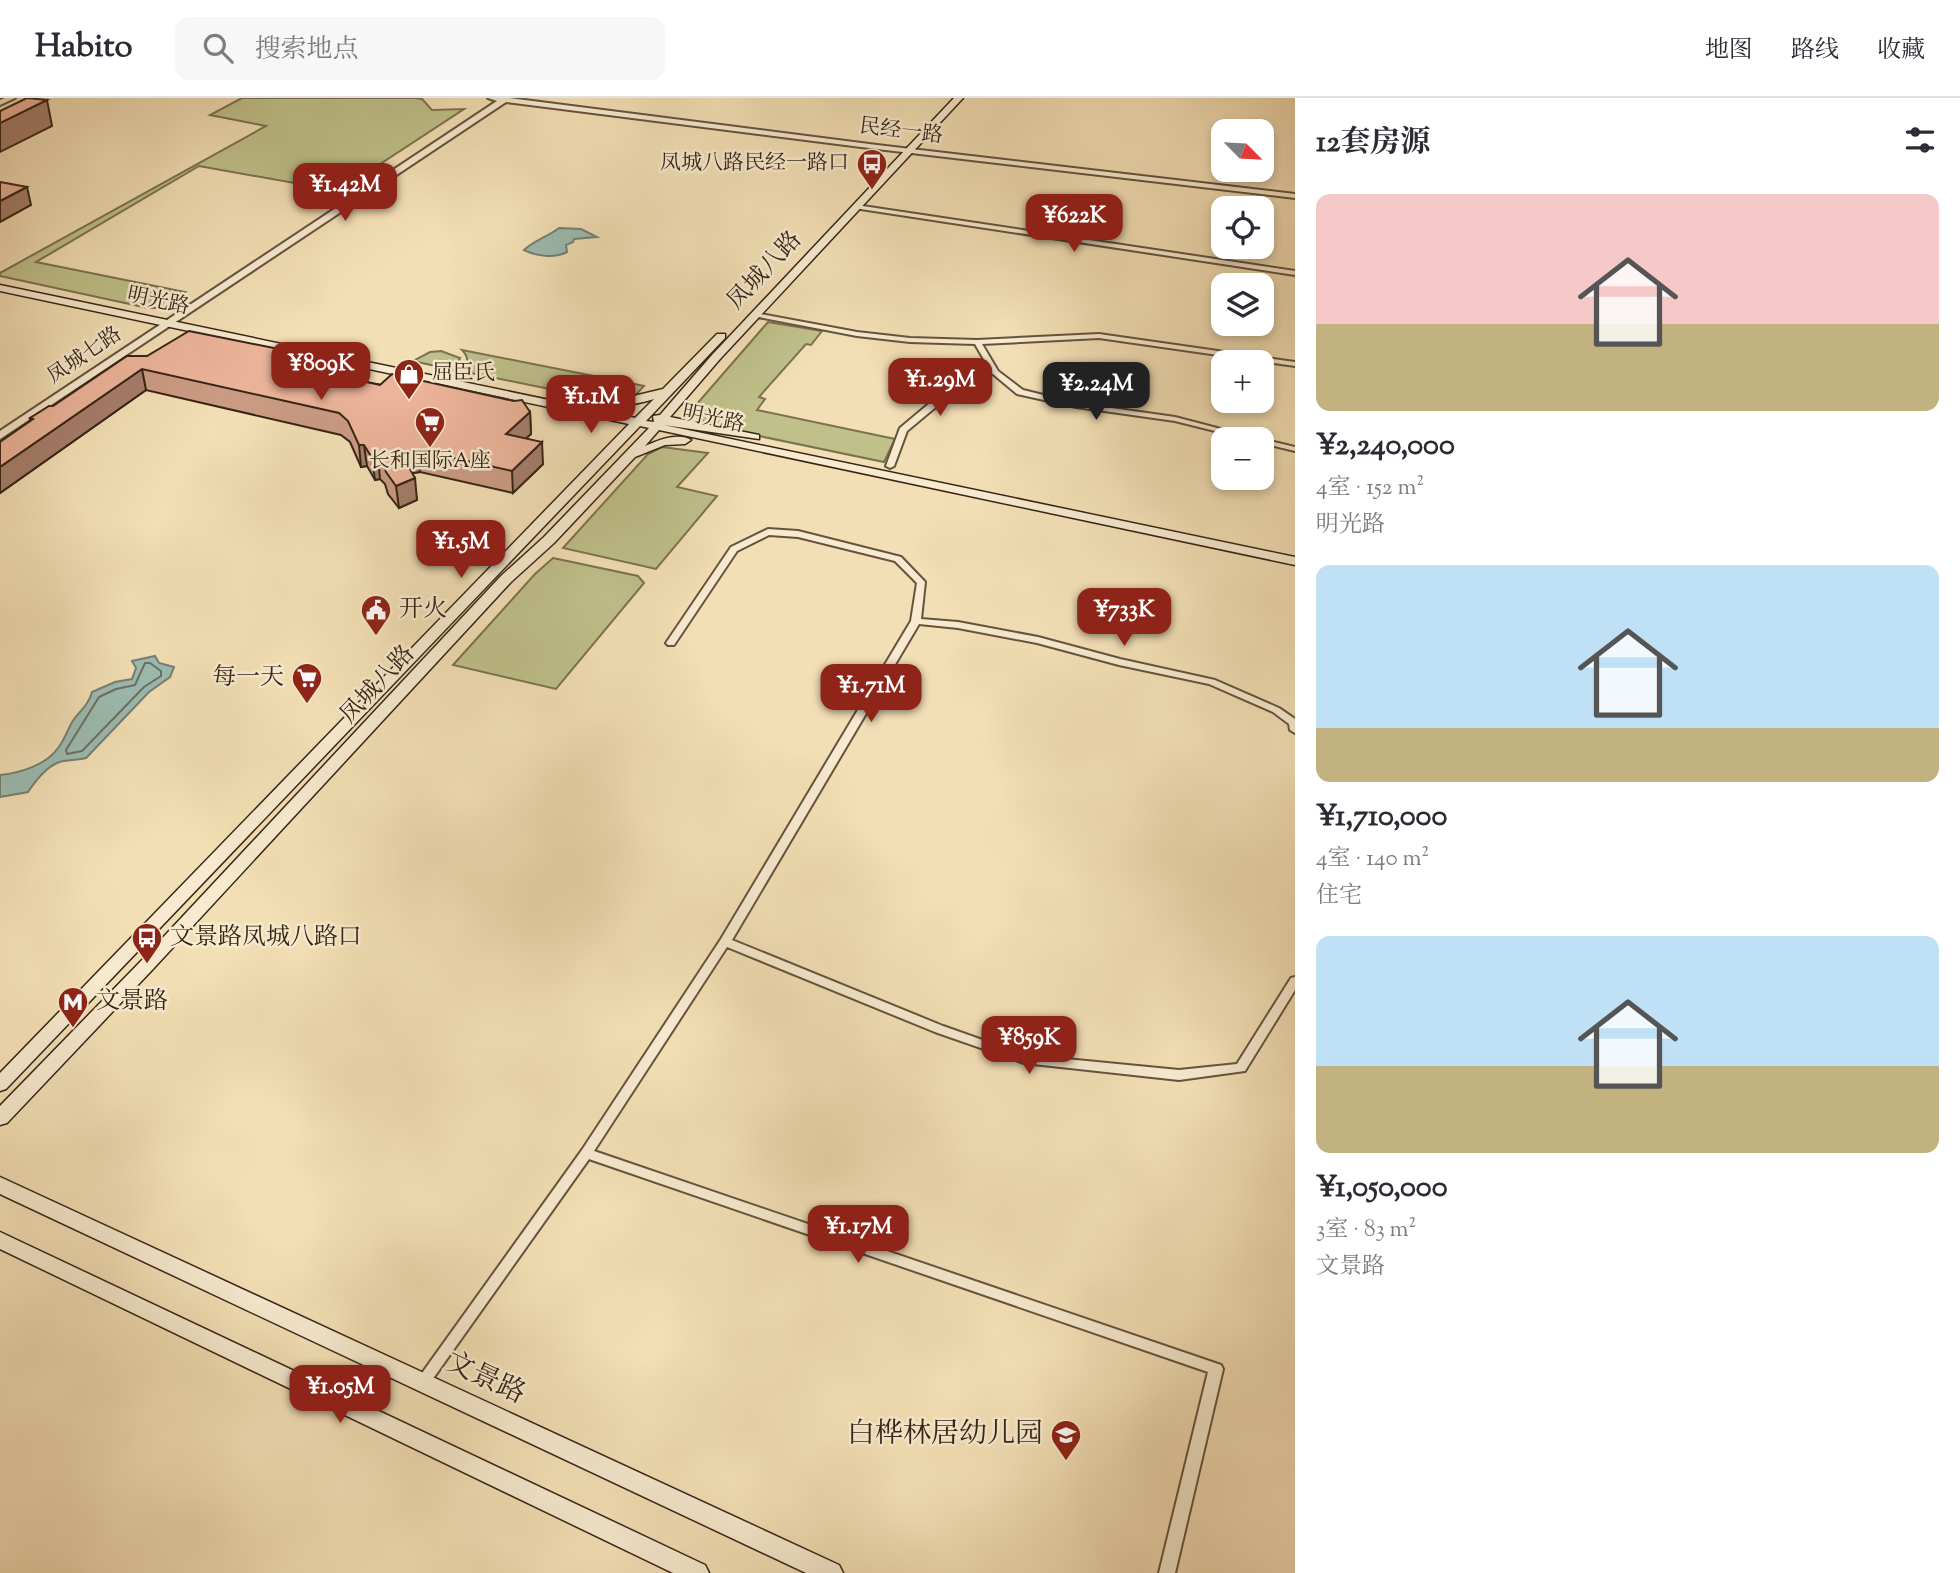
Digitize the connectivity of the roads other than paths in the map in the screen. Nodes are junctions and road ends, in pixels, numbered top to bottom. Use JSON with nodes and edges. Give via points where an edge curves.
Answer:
{"nodes":[{"id":1,"x":11,"y":98,"type":"edge"},
{"id":2,"x":492,"y":98,"type":"edge"},
{"id":3,"x":947,"y":98,"type":"edge"},
{"id":4,"x":959,"y":98,"type":"edge"},
{"id":5,"x":505,"y":99,"type":"edge"},
{"id":6,"x":0,"y":103,"type":"edge"},
{"id":7,"x":903,"y":151,"type":"junction"},
{"id":8,"x":1295,"y":196,"type":"edge"},
{"id":9,"x":856,"y":207,"type":"junction"},
{"id":10,"x":1295,"y":274,"type":"edge"},
{"id":11,"x":0,"y":281,"type":"edge"},
{"id":12,"x":0,"y":288,"type":"edge"},
{"id":13,"x":755,"y":315,"type":"junction"},
{"id":14,"x":172,"y":321,"type":"junction"},
{"id":15,"x":977,"y":342,"type":"junction"},
{"id":16,"x":1295,"y":364,"type":"edge"},
{"id":17,"x":995,"y":372,"type":"junction"},
{"id":18,"x":674,"y":383,"type":"junction"},
{"id":19,"x":691,"y":387,"type":"junction"},
{"id":20,"x":576,"y":406,"type":"junction"},
{"id":21,"x":638,"y":419,"type":"junction"},
{"id":22,"x":659,"y":424,"type":"junction"},
{"id":23,"x":1211,"y":428,"type":"edge"},
{"id":24,"x":0,"y":436,"type":"edge"},
{"id":25,"x":731,"y":438,"type":"junction"},
{"id":26,"x":1274,"y":444,"type":"edge"},
{"id":27,"x":1295,"y":449,"type":"edge"},
{"id":28,"x":599,"y":461,"type":"junction"},
{"id":29,"x":621,"y":465,"type":"junction"},
{"id":30,"x":890,"y":466,"type":"junction"},
{"id":31,"x":1295,"y":550,"type":"edge"},
{"id":32,"x":1295,"y":561,"type":"edge"},
{"id":33,"x":916,"y":621,"type":"junction"},
{"id":34,"x":671,"y":643,"type":"dead end"},
{"id":35,"x":1295,"y":730,"type":"edge"},
{"id":36,"x":725,"y":942,"type":"junction"},
{"id":37,"x":1295,"y":981,"type":"edge"},
{"id":38,"x":0,"y":1084,"type":"edge"},
{"id":39,"x":0,"y":1118,"type":"edge"},
{"id":40,"x":586,"y":1153,"type":"junction"},
{"id":41,"x":0,"y":1185,"type":"edge"},
{"id":42,"x":0,"y":1240,"type":"edge"},
{"id":43,"x":422,"y":1383,"type":"junction"},
{"id":44,"x":698,"y":1573,"type":"edge"},
{"id":45,"x":831,"y":1573,"type":"edge"},
{"id":46,"x":1167,"y":1573,"type":"edge"}],
"edges":[{"from":1,"to":6,"type":"street"},
{"from":2,"to":5,"type":"street","name":"民经一路"},
{"from":3,"to":7,"type":"main road","name":"凤城八路"},
{"from":4,"to":7,"type":"main road","name":"凤城八路"},
{"from":5,"to":7,"type":"street","name":"民经一路"},
{"from":5,"to":14,"type":"street","name":"凤城七路"},
{"from":7,"to":8,"type":"street","name":"民经一路"},
{"from":7,"to":9,"type":"main road","name":"凤城八路"},
{"from":7,"to":18,"type":"main road","name":"凤城八路"},
{"from":9,"to":10,"type":"street"},
{"from":9,"to":13,"type":"main road","name":"凤城八路"},
{"from":11,"to":14,"type":"main road","name":"明光路"},
{"from":12,"to":14,"type":"main road","name":"明光路"},
{"from":13,"to":15,"type":"street","via":[[857,334]]},
{"from":13,"to":19,"type":"main road","name":"凤城八路"},
{"from":14,"to":20,"type":"main road","name":"明光路"},
{"from":14,"to":24,"type":"street","name":"凤城七路"},
{"from":15,"to":16,"type":"street","via":[[1099,336]]},
{"from":15,"to":17,"type":"street"},
{"from":17,"to":23,"type":"street","via":[[1020,392]]},
{"from":17,"to":30,"type":"street","via":[[958,384],[903,429]]},
{"from":18,"to":20,"type":"main road","via":[[634,402]]},
{"from":18,"to":21,"type":"main road","name":"凤城八路"},
{"from":19,"to":22,"type":"main road","name":"凤城八路"},
{"from":19,"to":25,"type":"main road","via":[[686,403],[689,410]]},
{"from":20,"to":21,"type":"main road","name":"明光路"},
{"from":20,"to":28,"type":"main road","via":[[611,432]]},
{"from":21,"to":22,"type":"main road","name":"明光路"},
{"from":21,"to":28,"type":"main road","name":"凤城八路"},
{"from":22,"to":25,"type":"main road","name":"明光路"},
{"from":22,"to":29,"type":"main road","name":"凤城八路"},
{"from":25,"to":29,"type":"main road","via":[[663,442]]},
{"from":25,"to":30,"type":"main road","name":"明光路"},
{"from":25,"to":32,"type":"main road","name":"明光路"},
{"from":26,"to":27,"type":"street"},
{"from":28,"to":38,"type":"main road","name":"凤城八路"},
{"from":29,"to":39,"type":"main road","name":"凤城八路","via":[[506,579]]},
{"from":30,"to":31,"type":"main road","name":"明光路"},
{"from":33,"to":34,"type":"street","via":[[920,582],[898,559],[798,534],[768,532],[734,549]]},
{"from":33,"to":35,"type":"street","via":[[1038,640],[1212,682],[1276,710],[1294,723]]},
{"from":33,"to":36,"type":"street"},
{"from":36,"to":37,"type":"street","via":[[1024,1059],[1179,1075],[1241,1068]]},
{"from":36,"to":40,"type":"street"},
{"from":40,"to":43,"type":"street"},
{"from":40,"to":46,"type":"street","via":[[1216,1369]]},
{"from":41,"to":43,"type":"main road","name":"文景路"},
{"from":42,"to":44,"type":"main road"},
{"from":43,"to":45,"type":"main road","name":"文景路"}]}
